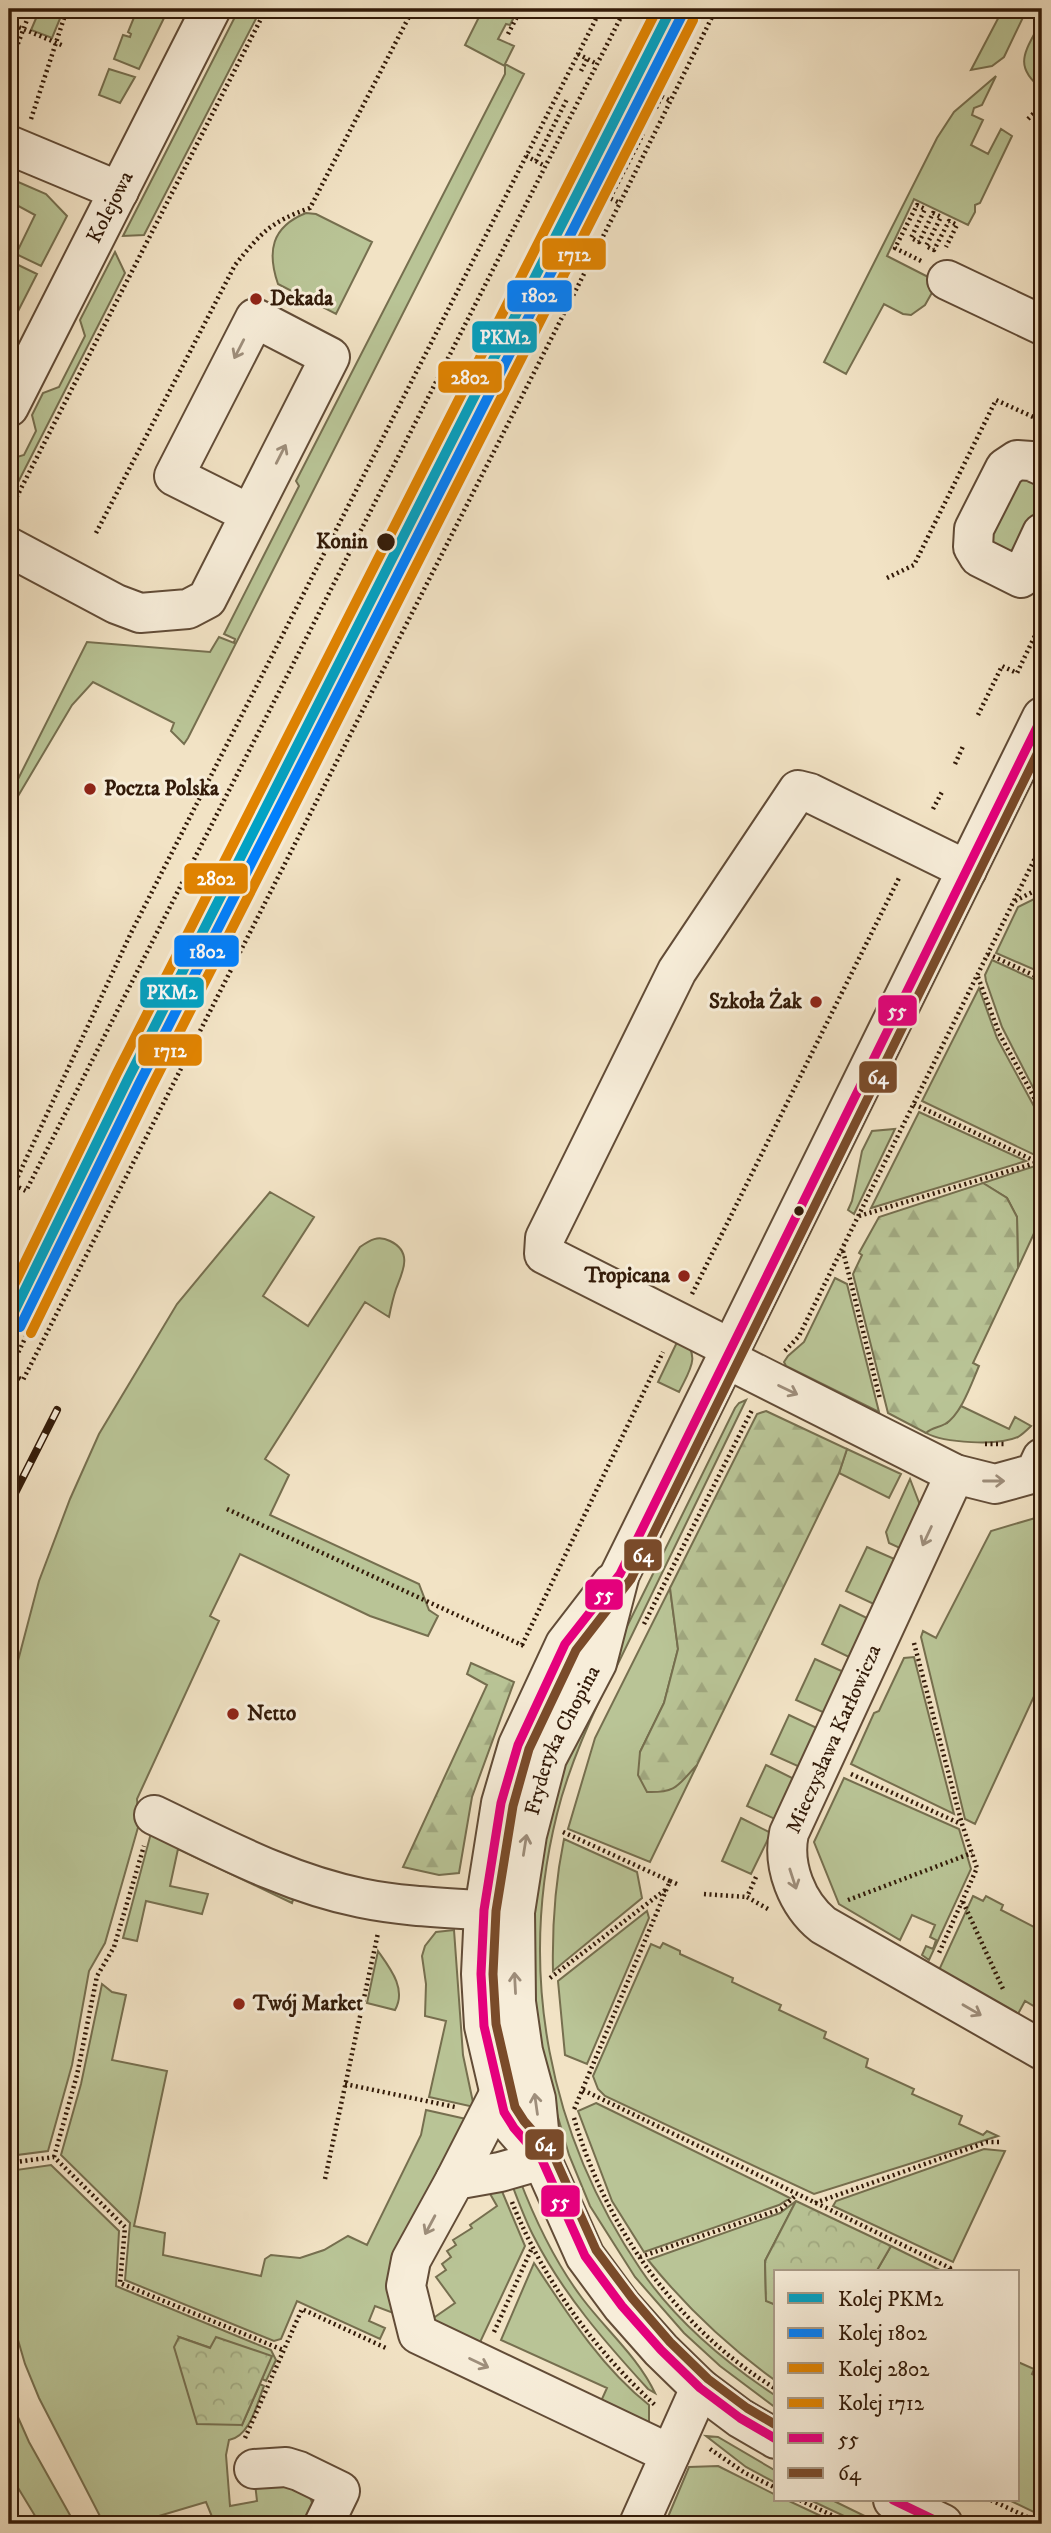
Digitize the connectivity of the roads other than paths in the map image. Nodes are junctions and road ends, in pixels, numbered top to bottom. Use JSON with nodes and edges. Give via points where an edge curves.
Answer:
{"nodes":[{"id":1,"x":211,"y":9,"type":"edge"},
{"id":2,"x":20,"y":132,"type":"edge"},
{"id":3,"x":119,"y":191,"type":"junction"},
{"id":4,"x":945,"y":267,"type":"road end"},
{"id":5,"x":1042,"y":325,"type":"edge"},
{"id":6,"x":9,"y":407,"type":"edge"},
{"id":7,"x":1042,"y":467,"type":"edge"},
{"id":8,"x":250,"y":514,"type":"junction"},
{"id":9,"x":1042,"y":533,"type":"edge"},
{"id":10,"x":9,"y":547,"type":"edge"},
{"id":11,"x":1042,"y":717,"type":"edge"},
{"id":12,"x":967,"y":870,"type":"junction"},
{"id":13,"x":730,"y":1354,"type":"junction"},
{"id":14,"x":1028,"y":1449,"type":"edge"},
{"id":15,"x":966,"y":1459,"type":"junction"},
{"id":16,"x":154,"y":1815,"type":"road end"},
{"id":17,"x":500,"y":1911,"type":"junction"},
{"id":18,"x":1042,"y":2050,"type":"edge"},
{"id":19,"x":499,"y":2094,"type":"junction"},
{"id":20,"x":542,"y":2160,"type":"junction"},
{"id":21,"x":455,"y":2180,"type":"junction"},
{"id":22,"x":700,"y":2388,"type":"junction"},
{"id":23,"x":774,"y":2438,"type":"edge"},
{"id":24,"x":249,"y":2454,"type":"road end"},
{"id":25,"x":670,"y":2454,"type":"junction"},
{"id":26,"x":896,"y":2502,"type":"edge"},
{"id":27,"x":324,"y":2524,"type":"edge"},
{"id":28,"x":639,"y":2524,"type":"edge"},
{"id":29,"x":943,"y":2524,"type":"edge"}],
"edges":[{"from":1,"to":3,"type":"street","name":"Kolejowa"},
{"from":2,"to":3,"type":"street"},
{"from":3,"to":6,"type":"street","name":"Kolejowa"},
{"from":4,"to":5,"type":"street"},
{"from":7,"to":9,"type":"street","via":[[1017,460],[1005,468],[974,530],[973,547],[979,557],[1021,578]]},
{"from":8,"to":8,"type":"street","one_way":true,"via":[[330,357],[255,318],[174,476]]},
{"from":8,"to":10,"type":"street","via":[[207,599],[188,609],[140,612],[116,604]]},
{"from":11,"to":12,"type":"street","name":"Fryderyka Chopina"},
{"from":12,"to":13,"type":"street","name":"Fryderyka Chopina"},
{"from":12,"to":13,"type":"street","via":[[798,790],[671,983],[545,1238],[544,1254],[678,1321]]},
{"from":13,"to":15,"type":"street","one_way":true,"via":[[769,1381]]},
{"from":13,"to":17,"type":"street","name":"Fryderyka Chopina","via":[[620,1574],[565,1644],[518,1745],[501,1803]]},
{"from":15,"to":14,"type":"street","one_way":true,"via":[[995,1484],[1035,1473]]},
{"from":15,"to":18,"type":"street","name":"Mieczysława Karłowicza","one_way":true,"via":[[786,1846],[792,1881],[811,1915],[823,1925]]},
{"from":16,"to":17,"type":"street","via":[[275,1873],[360,1898]]},
{"from":17,"to":19,"type":"street","name":"Fryderyka Chopina","via":[[481,1974],[484,2026]]},
{"from":20,"to":17,"type":"street","name":"Fryderyka Chopina","one_way":true,"via":[[537,2099],[523,2050]]},
{"from":19,"to":20,"type":"street","name":"Fryderyka Chopina","via":[[514,2128]]},
{"from":19,"to":21,"type":"street"},
{"from":20,"to":21,"type":"street"},
{"from":20,"to":22,"type":"street","name":"Fryderyka Chopina","via":[[585,2256],[622,2306]]},
{"from":21,"to":25,"type":"street","one_way":true,"via":[[411,2260],[406,2286],[418,2333]]},
{"from":22,"to":23,"type":"street","name":"Fryderyka Chopina"},
{"from":22,"to":25,"type":"street"},
{"from":24,"to":27,"type":"street","via":[[340,2491]]},
{"from":25,"to":28,"type":"street"},
{"from":26,"to":29,"type":"street"}]}
